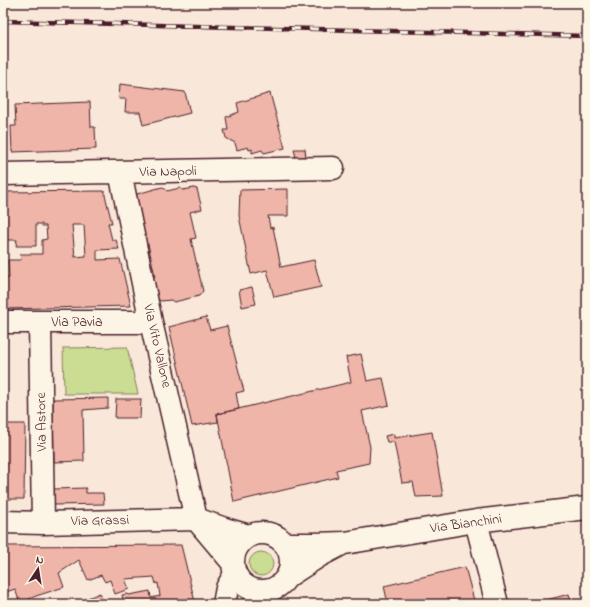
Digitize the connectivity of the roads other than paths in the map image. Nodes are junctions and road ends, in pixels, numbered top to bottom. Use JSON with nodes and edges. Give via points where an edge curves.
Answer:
{"nodes":[{"id":1,"x":333,"y":168,"type":"dead end"},
{"id":2,"x":120,"y":172,"type":"junction"},
{"id":3,"x":3,"y":174,"type":"edge"},
{"id":4,"x":3,"y":322,"type":"edge"},
{"id":5,"x":40,"y":322,"type":"junction"},
{"id":6,"x":151,"y":322,"type":"junction"},
{"id":7,"x":587,"y":508,"type":"edge"},
{"id":8,"x":196,"y":519,"type":"junction"},
{"id":9,"x":476,"y":521,"type":"junction"},
{"id":10,"x":3,"y":522,"type":"edge"},
{"id":11,"x":43,"y":522,"type":"junction"},
{"id":12,"x":249,"y":536,"type":"junction"},
{"id":13,"x":345,"y":543,"type":"junction"},
{"id":14,"x":285,"y":544,"type":"junction"},
{"id":15,"x":234,"y":568,"type":"junction"},
{"id":16,"x":288,"y":576,"type":"junction"},
{"id":17,"x":263,"y":592,"type":"junction"},
{"id":18,"x":224,"y":604,"type":"edge"},
{"id":19,"x":241,"y":604,"type":"edge"},
{"id":20,"x":497,"y":604,"type":"edge"}],
"edges":[{"from":1,"to":2,"type":"street","name":"Via Napoli"},
{"from":2,"to":3,"type":"street","name":"Via Napoli"},
{"from":2,"to":6,"type":"street","name":"Via Vito Vallone"},
{"from":4,"to":5,"type":"street","name":"Via Pavia"},
{"from":5,"to":6,"type":"street","name":"Via Pavia"},
{"from":5,"to":11,"type":"street","name":"Via Astore"},
{"from":6,"to":8,"type":"street","name":"Via Vito Vallone"},
{"from":7,"to":9,"type":"street","name":"Via Bianchini"},
{"from":8,"to":11,"type":"street","name":"Via Grassi"},
{"from":8,"to":12,"type":"street"},
{"from":8,"to":15,"type":"street"},
{"from":9,"to":13,"type":"street","name":"Via Bianchini"},
{"from":9,"to":20,"type":"street"},
{"from":10,"to":11,"type":"street","name":"Via Grassi"},
{"from":12,"to":14,"type":"street","via":[[262,533],[275,536]]},
{"from":12,"to":15,"type":"street","via":[[240,543],[235,552]]},
{"from":13,"to":14,"type":"street"},
{"from":13,"to":16,"type":"street"},
{"from":14,"to":16,"type":"street","via":[[291,554],[292,565]]},
{"from":15,"to":17,"type":"street","via":[[242,583],[251,590]]},
{"from":15,"to":18,"type":"street"},
{"from":16,"to":17,"type":"street","via":[[282,585]]},
{"from":17,"to":19,"type":"street"}]}
